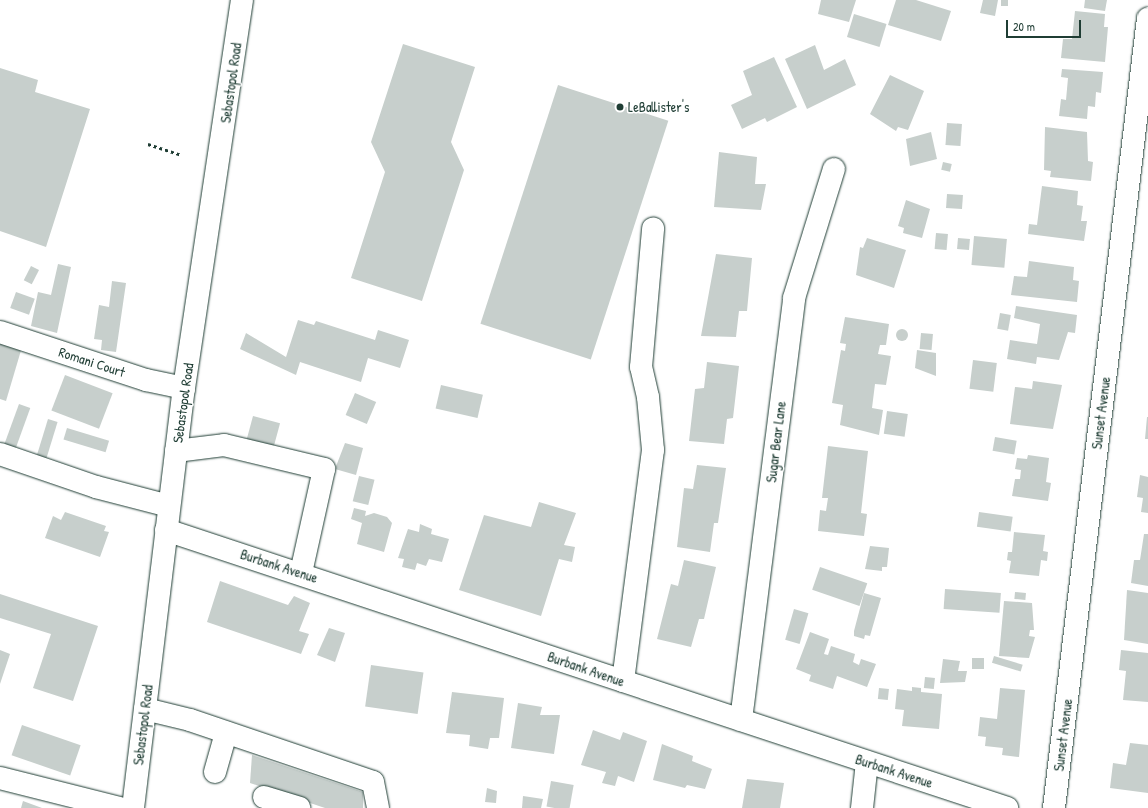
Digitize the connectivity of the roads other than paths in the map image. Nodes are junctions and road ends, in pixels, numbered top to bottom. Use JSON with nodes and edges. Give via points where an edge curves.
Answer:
{"nodes":[{"id":1,"x":242,"y":0,"type":"edge"},
{"id":2,"x":1148,"y":19,"type":"edge"},
{"id":3,"x":834,"y":169,"type":"dead end"},
{"id":4,"x":653,"y":229,"type":"dead end"},
{"id":5,"x":0,"y":332,"type":"edge"},
{"id":6,"x":184,"y":388,"type":"junction"},
{"id":7,"x":176,"y":450,"type":"junction"},
{"id":8,"x":0,"y":454,"type":"edge"},
{"id":9,"x":169,"y":506,"type":"junction"},
{"id":10,"x":166,"y":530,"type":"junction"},
{"id":11,"x":301,"y":573,"type":"junction"},
{"id":12,"x":623,"y":681,"type":"junction"},
{"id":13,"x":145,"y":709,"type":"junction"},
{"id":14,"x":741,"y":720,"type":"junction"},
{"id":15,"x":226,"y":733,"type":"junction"},
{"id":16,"x":867,"y":762,"type":"junction"},
{"id":17,"x":215,"y":772,"type":"dead end"},
{"id":18,"x":0,"y":778,"type":"edge"},
{"id":19,"x":264,"y":797,"type":"dead end"},
{"id":20,"x":119,"y":808,"type":"edge"},
{"id":21,"x":134,"y":808,"type":"edge"},
{"id":22,"x":299,"y":808,"type":"edge"},
{"id":23,"x":378,"y":808,"type":"edge"},
{"id":24,"x":862,"y":808,"type":"edge"},
{"id":25,"x":1007,"y":808,"type":"edge"},
{"id":26,"x":1054,"y":808,"type":"edge"}],
"edges":[{"from":1,"to":6,"type":"street","name":"Sebastopol Road"},
{"from":2,"to":26,"type":"street","name":"Sunset Avenue"},
{"from":3,"to":14,"type":"street","name":"Sugar Bear Lane","via":[[794,298]]},
{"from":4,"to":12,"type":"street","via":[[641,367],[648,397],[654,450]]},
{"from":5,"to":6,"type":"street","name":"Romani Court","via":[[146,380]]},
{"from":6,"to":7,"type":"street","name":"Sebastopol Road"},
{"from":7,"to":9,"type":"street","name":"Sebastopol Road"},
{"from":7,"to":11,"type":"street","via":[[224,445],[324,469]]},
{"from":8,"to":9,"type":"street","via":[[96,487]]},
{"from":9,"to":10,"type":"street","name":"Sebastopol Road"},
{"from":10,"to":11,"type":"street","name":"Burbank Avenue"},
{"from":10,"to":13,"type":"street","name":"Sebastopol Road"},
{"from":11,"to":12,"type":"street","name":"Burbank Avenue"},
{"from":12,"to":14,"type":"street","name":"Burbank Avenue"},
{"from":13,"to":15,"type":"street"},
{"from":13,"to":21,"type":"street","name":"Sebastopol Road"},
{"from":14,"to":16,"type":"street","name":"Burbank Avenue"},
{"from":15,"to":17,"type":"street"},
{"from":15,"to":23,"type":"street","via":[[372,782]]},
{"from":16,"to":24,"type":"street"},
{"from":16,"to":25,"type":"street","name":"Burbank Avenue"},
{"from":18,"to":20,"type":"street"},
{"from":19,"to":22,"type":"street"}]}
